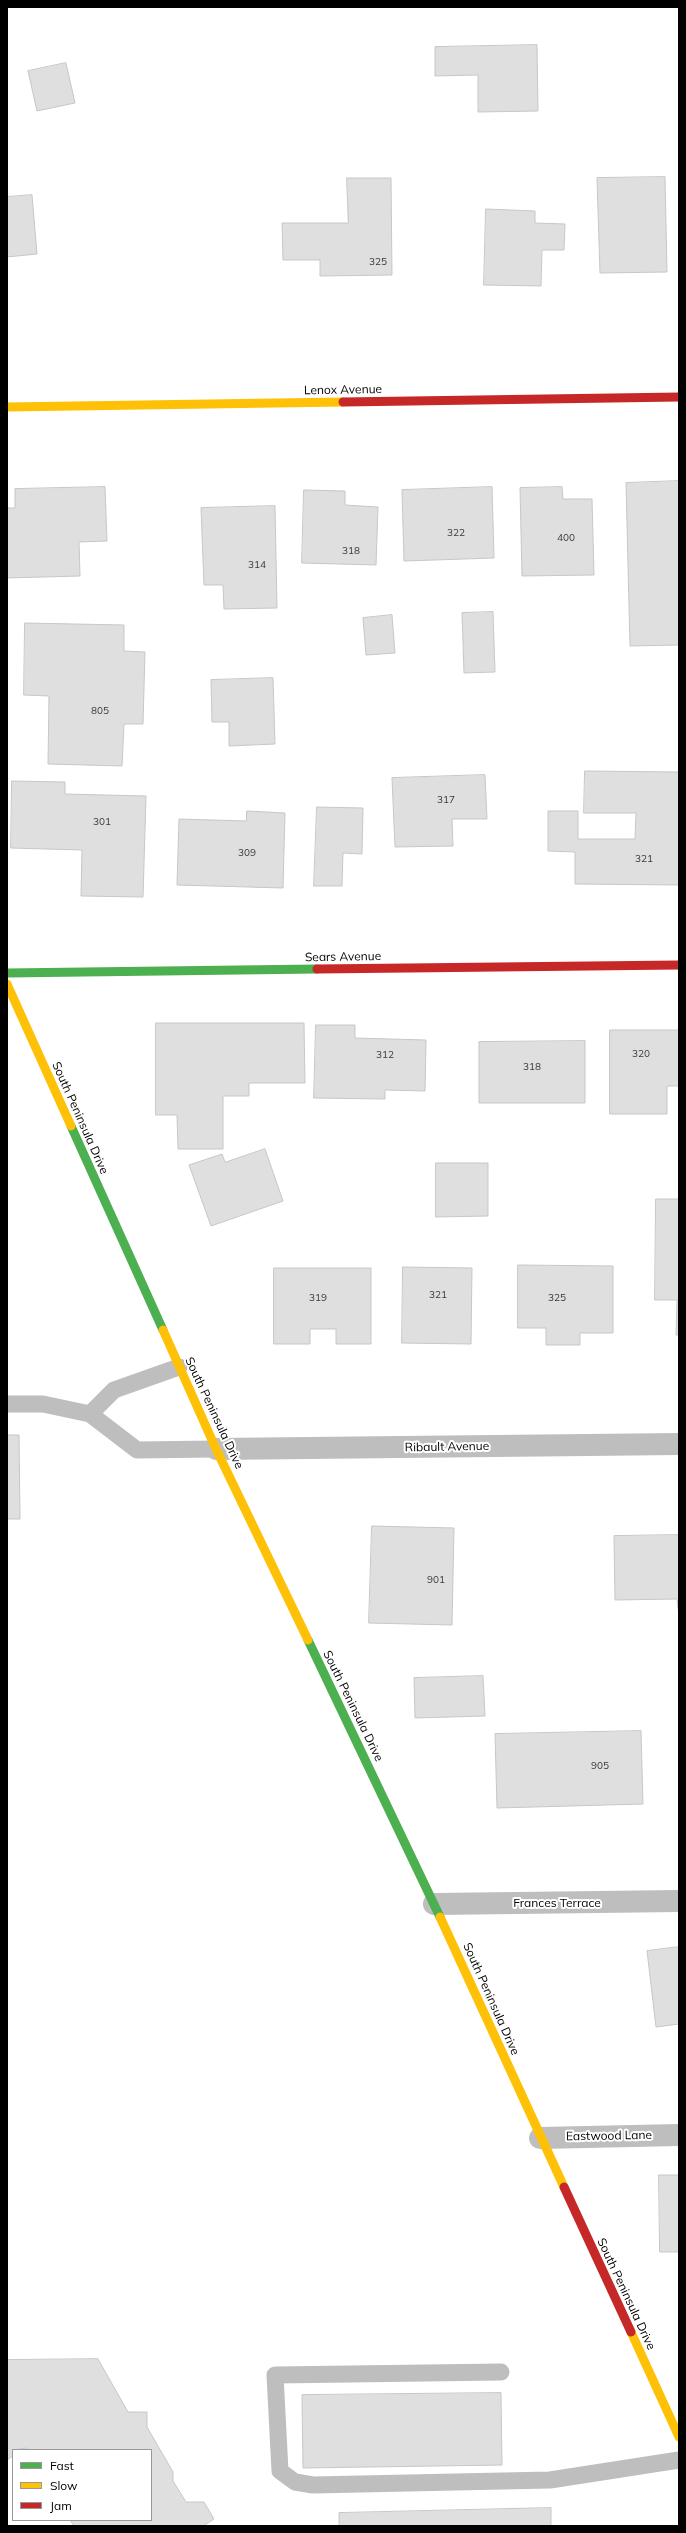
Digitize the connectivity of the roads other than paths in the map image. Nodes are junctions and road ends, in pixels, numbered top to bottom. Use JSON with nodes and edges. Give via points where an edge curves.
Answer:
{"nodes":[{"id":1,"x":679,"y":397,"type":"edge"},
{"id":2,"x":7,"y":407,"type":"edge"},
{"id":3,"x":679,"y":965,"type":"edge"},
{"id":4,"x":7,"y":973,"type":"edge"},
{"id":5,"x":7,"y":984,"type":"edge"},
{"id":6,"x":179,"y":1367,"type":"junction"},
{"id":7,"x":7,"y":1404,"type":"edge"},
{"id":8,"x":90,"y":1414,"type":"junction"},
{"id":9,"x":679,"y":1444,"type":"edge"},
{"id":10,"x":216,"y":1449,"type":"junction"},
{"id":11,"x":679,"y":1902,"type":"edge"},
{"id":12,"x":434,"y":1904,"type":"junction"},
{"id":13,"x":679,"y":2135,"type":"edge"},
{"id":14,"x":540,"y":2138,"type":"junction"},
{"id":15,"x":501,"y":2372,"type":"dead end"},
{"id":16,"x":679,"y":2437,"type":"edge"},
{"id":17,"x":679,"y":2460,"type":"edge"}],
"edges":[{"from":1,"to":2,"type":"main road","name":"Lenox Avenue"},
{"from":3,"to":4,"type":"main road","name":"Sears Avenue"},
{"from":5,"to":6,"type":"main road","name":"South Peninsula Drive"},
{"from":6,"to":8,"type":"lane","via":[[114,1390]]},
{"from":6,"to":10,"type":"main road","name":"South Peninsula Drive"},
{"from":7,"to":8,"type":"lane","via":[[43,1404]]},
{"from":8,"to":10,"type":"lane","via":[[137,1450]]},
{"from":9,"to":10,"type":"street","name":"Ribault Avenue"},
{"from":10,"to":12,"type":"main road","name":"South Peninsula Drive"},
{"from":11,"to":12,"type":"street","name":"Frances Terrace"},
{"from":12,"to":14,"type":"main road","name":"South Peninsula Drive"},
{"from":13,"to":14,"type":"street","name":"Eastwood Lane"},
{"from":14,"to":16,"type":"main road","name":"South Peninsula Drive"},
{"from":15,"to":17,"type":"lane","via":[[275,2375],[280,2471],[294,2482],[313,2485],[550,2480]]}]}
